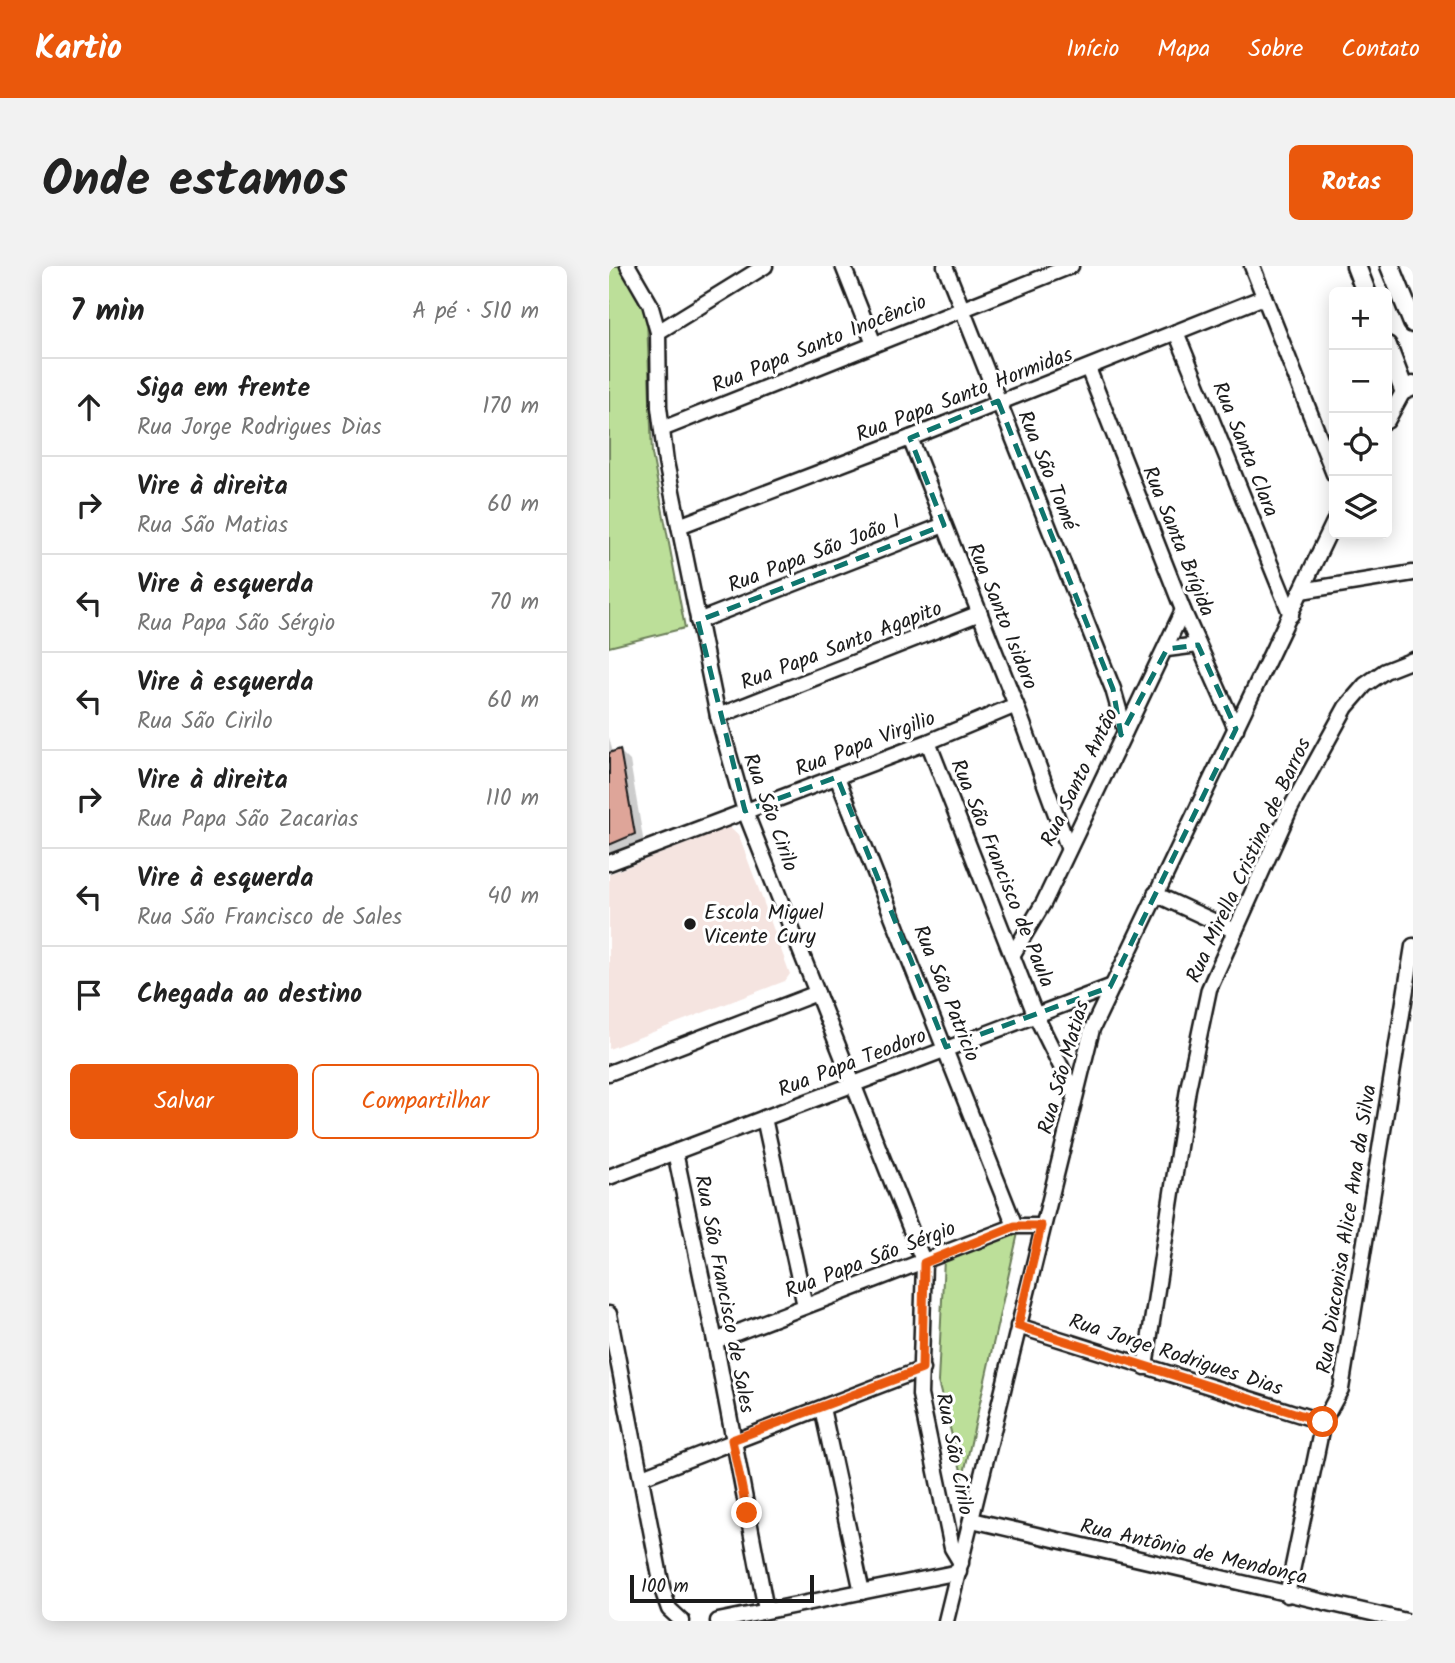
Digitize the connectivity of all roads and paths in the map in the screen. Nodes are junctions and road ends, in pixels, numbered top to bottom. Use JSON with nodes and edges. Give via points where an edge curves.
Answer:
{"nodes":[{"id":1,"x":628,"y":266,"type":"edge"},
{"id":2,"x":765,"y":266,"type":"edge"},
{"id":3,"x":843,"y":266,"type":"edge"},
{"id":4,"x":945,"y":266,"type":"edge"},
{"id":5,"x":1071,"y":266,"type":"edge"},
{"id":6,"x":1252,"y":266,"type":"edge"},
{"id":7,"x":1356,"y":266,"type":"edge"},
{"id":8,"x":1391,"y":266,"type":"edge"},
{"id":9,"x":1049,"y":270,"type":"edge"},
{"id":10,"x":1364,"y":287,"type":"edge"},
{"id":11,"x":1264,"y":298,"type":"junction"},
{"id":12,"x":962,"y":309,"type":"junction"},
{"id":13,"x":1413,"y":323,"type":"edge"},
{"id":14,"x":658,"y":332,"type":"junction"},
{"id":15,"x":1176,"y":332,"type":"junction"},
{"id":16,"x":874,"y":344,"type":"junction"},
{"id":17,"x":1389,"y":350,"type":"edge"},
{"id":18,"x":1088,"y":368,"type":"junction"},
{"id":19,"x":1408,"y":388,"type":"edge"},
{"id":20,"x":998,"y":401,"type":"junction"},
{"id":21,"x":1392,"y":413,"type":"edge"},
{"id":22,"x":662,"y":429,"type":"junction"},
{"id":23,"x":910,"y":439,"type":"junction"},
{"id":24,"x":1329,"y":456,"type":"edge"},
{"id":25,"x":944,"y":525,"type":"junction"},
{"id":26,"x":679,"y":526,"type":"junction"},
{"id":27,"x":1329,"y":532,"type":"edge"},
{"id":28,"x":1413,"y":573,"type":"edge"},
{"id":29,"x":1278,"y":581,"type":"junction"},
{"id":30,"x":1301,"y":591,"type":"junction"},
{"id":31,"x":1183,"y":610,"type":"junction"},
{"id":32,"x":980,"y":613,"type":"junction"},
{"id":33,"x":1291,"y":615,"type":"junction"},
{"id":34,"x":698,"y":621,"type":"junction"},
{"id":35,"x":1198,"y":645,"type":"junction"},
{"id":36,"x":1167,"y":649,"type":"junction"},
{"id":37,"x":1413,"y":660,"type":"edge"},
{"id":38,"x":1113,"y":689,"type":"junction"},
{"id":39,"x":1140,"y":700,"type":"junction"},
{"id":40,"x":1016,"y":705,"type":"junction"},
{"id":41,"x":718,"y":716,"type":"junction"},
{"id":42,"x":1235,"y":729,"type":"junction"},
{"id":43,"x":1125,"y":731,"type":"junction"},
{"id":44,"x":928,"y":742,"type":"junction"},
{"id":45,"x":837,"y":777,"type":"junction"},
{"id":46,"x":1055,"y":810,"type":"junction"},
{"id":47,"x":745,"y":811,"type":"junction"},
{"id":48,"x":1083,"y":818,"type":"junction"},
{"id":49,"x":1068,"y":847,"type":"junction"},
{"id":50,"x":609,"y":863,"type":"edge"},
{"id":51,"x":1155,"y":894,"type":"junction"},
{"id":52,"x":1031,"y":925,"type":"junction"},
{"id":53,"x":1002,"y":927,"type":"junction"},
{"id":54,"x":1235,"y":931,"type":"junction"},
{"id":55,"x":1413,"y":946,"type":"edge"},
{"id":56,"x":1013,"y":954,"type":"junction"},
{"id":57,"x":1110,"y":987,"type":"junction"},
{"id":58,"x":817,"y":993,"type":"junction"},
{"id":59,"x":1035,"y":1014,"type":"junction"},
{"id":60,"x":946,"y":1047,"type":"junction"},
{"id":61,"x":609,"y":1073,"type":"edge"},
{"id":62,"x":854,"y":1084,"type":"junction"},
{"id":63,"x":1075,"y":1094,"type":"junction"},
{"id":64,"x":764,"y":1118,"type":"junction"},
{"id":65,"x":675,"y":1152,"type":"junction"},
{"id":66,"x":609,"y":1177,"type":"edge"},
{"id":67,"x":1015,"y":1226,"type":"junction"},
{"id":68,"x":1041,"y":1226,"type":"junction"},
{"id":69,"x":924,"y":1263,"type":"junction"},
{"id":70,"x":805,"y":1306,"type":"junction"},
{"id":71,"x":609,"y":1314,"type":"edge"},
{"id":72,"x":1018,"y":1326,"type":"junction"},
{"id":73,"x":611,"y":1341,"type":"edge"},
{"id":74,"x":715,"y":1341,"type":"junction"},
{"id":75,"x":1145,"y":1367,"type":"junction"},
{"id":76,"x":922,"y":1369,"type":"junction"},
{"id":77,"x":822,"y":1408,"type":"junction"},
{"id":78,"x":1323,"y":1422,"type":"junction"},
{"id":79,"x":732,"y":1440,"type":"junction"},
{"id":80,"x":642,"y":1477,"type":"junction"},
{"id":81,"x":972,"y":1520,"type":"junction"},
{"id":82,"x":960,"y":1567,"type":"junction"},
{"id":83,"x":862,"y":1591,"type":"junction"},
{"id":84,"x":1287,"y":1595,"type":"junction"},
{"id":85,"x":766,"y":1610,"type":"junction"},
{"id":86,"x":682,"y":1621,"type":"edge"},
{"id":87,"x":718,"y":1621,"type":"edge"},
{"id":88,"x":946,"y":1621,"type":"edge"},
{"id":89,"x":1406,"y":1621,"type":"edge"}],
"edges":[{"from":1,"to":14,"type":"street","name":"Rua São Cirilo","via":[[650,304]]},
{"from":2,"to":14,"type":"street"},
{"from":3,"to":16,"type":"street"},
{"from":4,"to":12,"type":"street","name":"Rua São Tomé"},
{"from":5,"to":9,"type":"street","name":"Rua Papa Santo Inocêncio"},
{"from":6,"to":11,"type":"street"},
{"from":7,"to":10,"type":"main road"},
{"from":8,"to":13,"type":"main road"},
{"from":9,"to":12,"type":"street","name":"Rua Papa Santo Inocêncio"},
{"from":11,"to":15,"type":"street","name":"Rua Papa Santo Hormidas"},
{"from":11,"to":24,"type":"street"},
{"from":12,"to":16,"type":"street","name":"Rua Papa Santo Inocêncio"},
{"from":12,"to":20,"type":"street","name":"Rua São Tomé"},
{"from":14,"to":22,"type":"street","name":"Rua São Cirilo"},
{"from":15,"to":18,"type":"street","name":"Rua Papa Santo Hormidas"},
{"from":15,"to":29,"type":"street","name":"Rua Santa Clara"},
{"from":16,"to":22,"type":"street","name":"Rua Papa Santo Inocêncio"},
{"from":17,"to":19,"type":"main road"},
{"from":18,"to":20,"type":"street","name":"Rua Papa Santo Hormidas"},
{"from":18,"to":31,"type":"street","name":"Rua Santa Brígida"},
{"from":19,"to":21,"type":"street"},
{"from":20,"to":23,"type":"street","name":"Rua Papa Santo Hormidas"},
{"from":20,"to":38,"type":"street","name":"Rua São Tomé"},
{"from":22,"to":26,"type":"street","name":"Rua São Cirilo"},
{"from":23,"to":25,"type":"street","name":"Rua Santo Isidoro"},
{"from":23,"to":26,"type":"street","name":"Rua Papa Santo Hormidas"},
{"from":25,"to":32,"type":"street","name":"Rua Santo Isidoro"},
{"from":25,"to":34,"type":"street","name":"Rua Papa São João I"},
{"from":26,"to":34,"type":"street","name":"Rua São Cirilo"},
{"from":27,"to":30,"type":"street","name":"Rua São Matias"},
{"from":28,"to":30,"type":"street"},
{"from":29,"to":30,"type":"street"},
{"from":29,"to":33,"type":"street","name":"Rua Santa Clara"},
{"from":30,"to":33,"type":"street","name":"Rua São Matias"},
{"from":31,"to":35,"type":"street","name":"Rua Santa Brígida"},
{"from":31,"to":36,"type":"street","name":"Rua Santo Antão"},
{"from":32,"to":40,"type":"street","name":"Rua Santo Isidoro"},
{"from":32,"to":41,"type":"street","name":"Rua Papa Santo Agapito"},
{"from":33,"to":42,"type":"street","name":"Rua São Matias"},
{"from":34,"to":41,"type":"street","name":"Rua São Cirilo"},
{"from":35,"to":36,"type":"street"},
{"from":35,"to":42,"type":"street","name":"Rua Santa Brígida"},
{"from":36,"to":39,"type":"street","name":"Rua Santo Antão"},
{"from":37,"to":54,"type":"street","name":"Rua Mirella Cristina de Barros","via":[[1365,685],[1346,707],[1290,809]]},
{"from":38,"to":39,"type":"street"},
{"from":38,"to":43,"type":"street","name":"Rua São Tomé"},
{"from":39,"to":43,"type":"street","name":"Rua Santo Antão"},
{"from":40,"to":44,"type":"street","name":"Rua Papa Virgilio"},
{"from":40,"to":46,"type":"street","name":"Rua Santo Isidoro"},
{"from":41,"to":47,"type":"street","name":"Rua São Cirilo"},
{"from":42,"to":51,"type":"street","name":"Rua São Matias"},
{"from":43,"to":48,"type":"street","name":"Rua Santo Antão"},
{"from":44,"to":45,"type":"street","name":"Rua Papa Virgilio"},
{"from":44,"to":53,"type":"street","name":"Rua São Francisco de Paula"},
{"from":45,"to":47,"type":"street","name":"Rua Papa Virgilio"},
{"from":45,"to":60,"type":"street","name":"Rua São Patricio"},
{"from":46,"to":48,"type":"street"},
{"from":46,"to":49,"type":"street","name":"Rua Santo Isidoro"},
{"from":47,"to":50,"type":"street","name":"Rua Papa Virgilio"},
{"from":47,"to":58,"type":"street","name":"Rua São Cirilo"},
{"from":48,"to":49,"type":"street","name":"Rua Santo Antão"},
{"from":49,"to":52,"type":"street","name":"Rua Santo Antão"},
{"from":51,"to":54,"type":"street"},
{"from":51,"to":57,"type":"street","name":"Rua São Matias"},
{"from":52,"to":53,"type":"street"},
{"from":52,"to":56,"type":"street","name":"Rua Santo Antão"},
{"from":53,"to":56,"type":"street","name":"Rua São Francisco de Paula"},
{"from":54,"to":75,"type":"street","name":"Rua Mirella Cristina de Barros","via":[[1203,1012]]},
{"from":55,"to":78,"type":"street","name":"Rua Diaconisa Alice Ana da Silva","via":[[1341,1389]]},
{"from":56,"to":59,"type":"street","name":"Rua São Francisco de Paula"},
{"from":57,"to":59,"type":"street","name":"Rua Papa Teodoro"},
{"from":57,"to":63,"type":"street","name":"Rua São Matias","via":[[1092,1029]]},
{"from":58,"to":61,"type":"street"},
{"from":58,"to":62,"type":"street","name":"Rua São Cirilo"},
{"from":59,"to":60,"type":"street","name":"Rua Papa Teodoro"},
{"from":59,"to":63,"type":"street","name":"Rua São Francisco de Paula"},
{"from":60,"to":62,"type":"street","name":"Rua Papa Teodoro"},
{"from":60,"to":67,"type":"street","name":"Rua São Patricio"},
{"from":62,"to":64,"type":"street","name":"Rua Papa Teodoro"},
{"from":62,"to":69,"type":"street","name":"Rua São Cirilo"},
{"from":63,"to":68,"type":"street","name":"Rua São Matias"},
{"from":64,"to":65,"type":"street","name":"Rua Papa Teodoro"},
{"from":64,"to":70,"type":"street"},
{"from":65,"to":66,"type":"street","name":"Rua Papa Teodoro"},
{"from":65,"to":74,"type":"street","name":"Rua São Francisco de Sales"},
{"from":67,"to":68,"type":"street","name":"Rua Papa São Sérgio"},
{"from":67,"to":69,"type":"street","name":"Rua Papa São Sérgio"},
{"from":68,"to":72,"type":"street","name":"Rua São Matias"},
{"from":69,"to":70,"type":"street","name":"Rua Papa São Sérgio"},
{"from":69,"to":76,"type":"street","name":"Rua São Cirilo"},
{"from":70,"to":74,"type":"street","name":"Rua Papa São Sérgio"},
{"from":71,"to":73,"type":"street"},
{"from":72,"to":75,"type":"street","name":"Rua Jorge Rodrigues Dias"},
{"from":72,"to":81,"type":"street","name":"Rua São Matias"},
{"from":73,"to":80,"type":"street"},
{"from":74,"to":79,"type":"street","name":"Rua São Francisco de Sales"},
{"from":75,"to":78,"type":"street","name":"Rua Jorge Rodrigues Dias"},
{"from":76,"to":77,"type":"street"},
{"from":76,"to":82,"type":"street","name":"Rua São Cirilo","via":[[920,1395]]},
{"from":77,"to":79,"type":"street"},
{"from":77,"to":83,"type":"street"},
{"from":78,"to":84,"type":"street","name":"Rua Diaconisa Alice Ana da Silva"},
{"from":79,"to":80,"type":"street"},
{"from":79,"to":85,"type":"street","name":"Rua São Francisco de Sales"},
{"from":80,"to":86,"type":"street","via":[[663,1592],[669,1609]]},
{"from":81,"to":82,"type":"street","name":"Rua São Matias"},
{"from":81,"to":84,"type":"street","name":"Rua Antônio de Mendonça"},
{"from":82,"to":83,"type":"street"},
{"from":82,"to":88,"type":"street","name":"Rua São Matias"},
{"from":83,"to":85,"type":"street"},
{"from":84,"to":89,"type":"street","name":"Rua Antônio de Mendonça"},
{"from":85,"to":87,"type":"street"}]}
